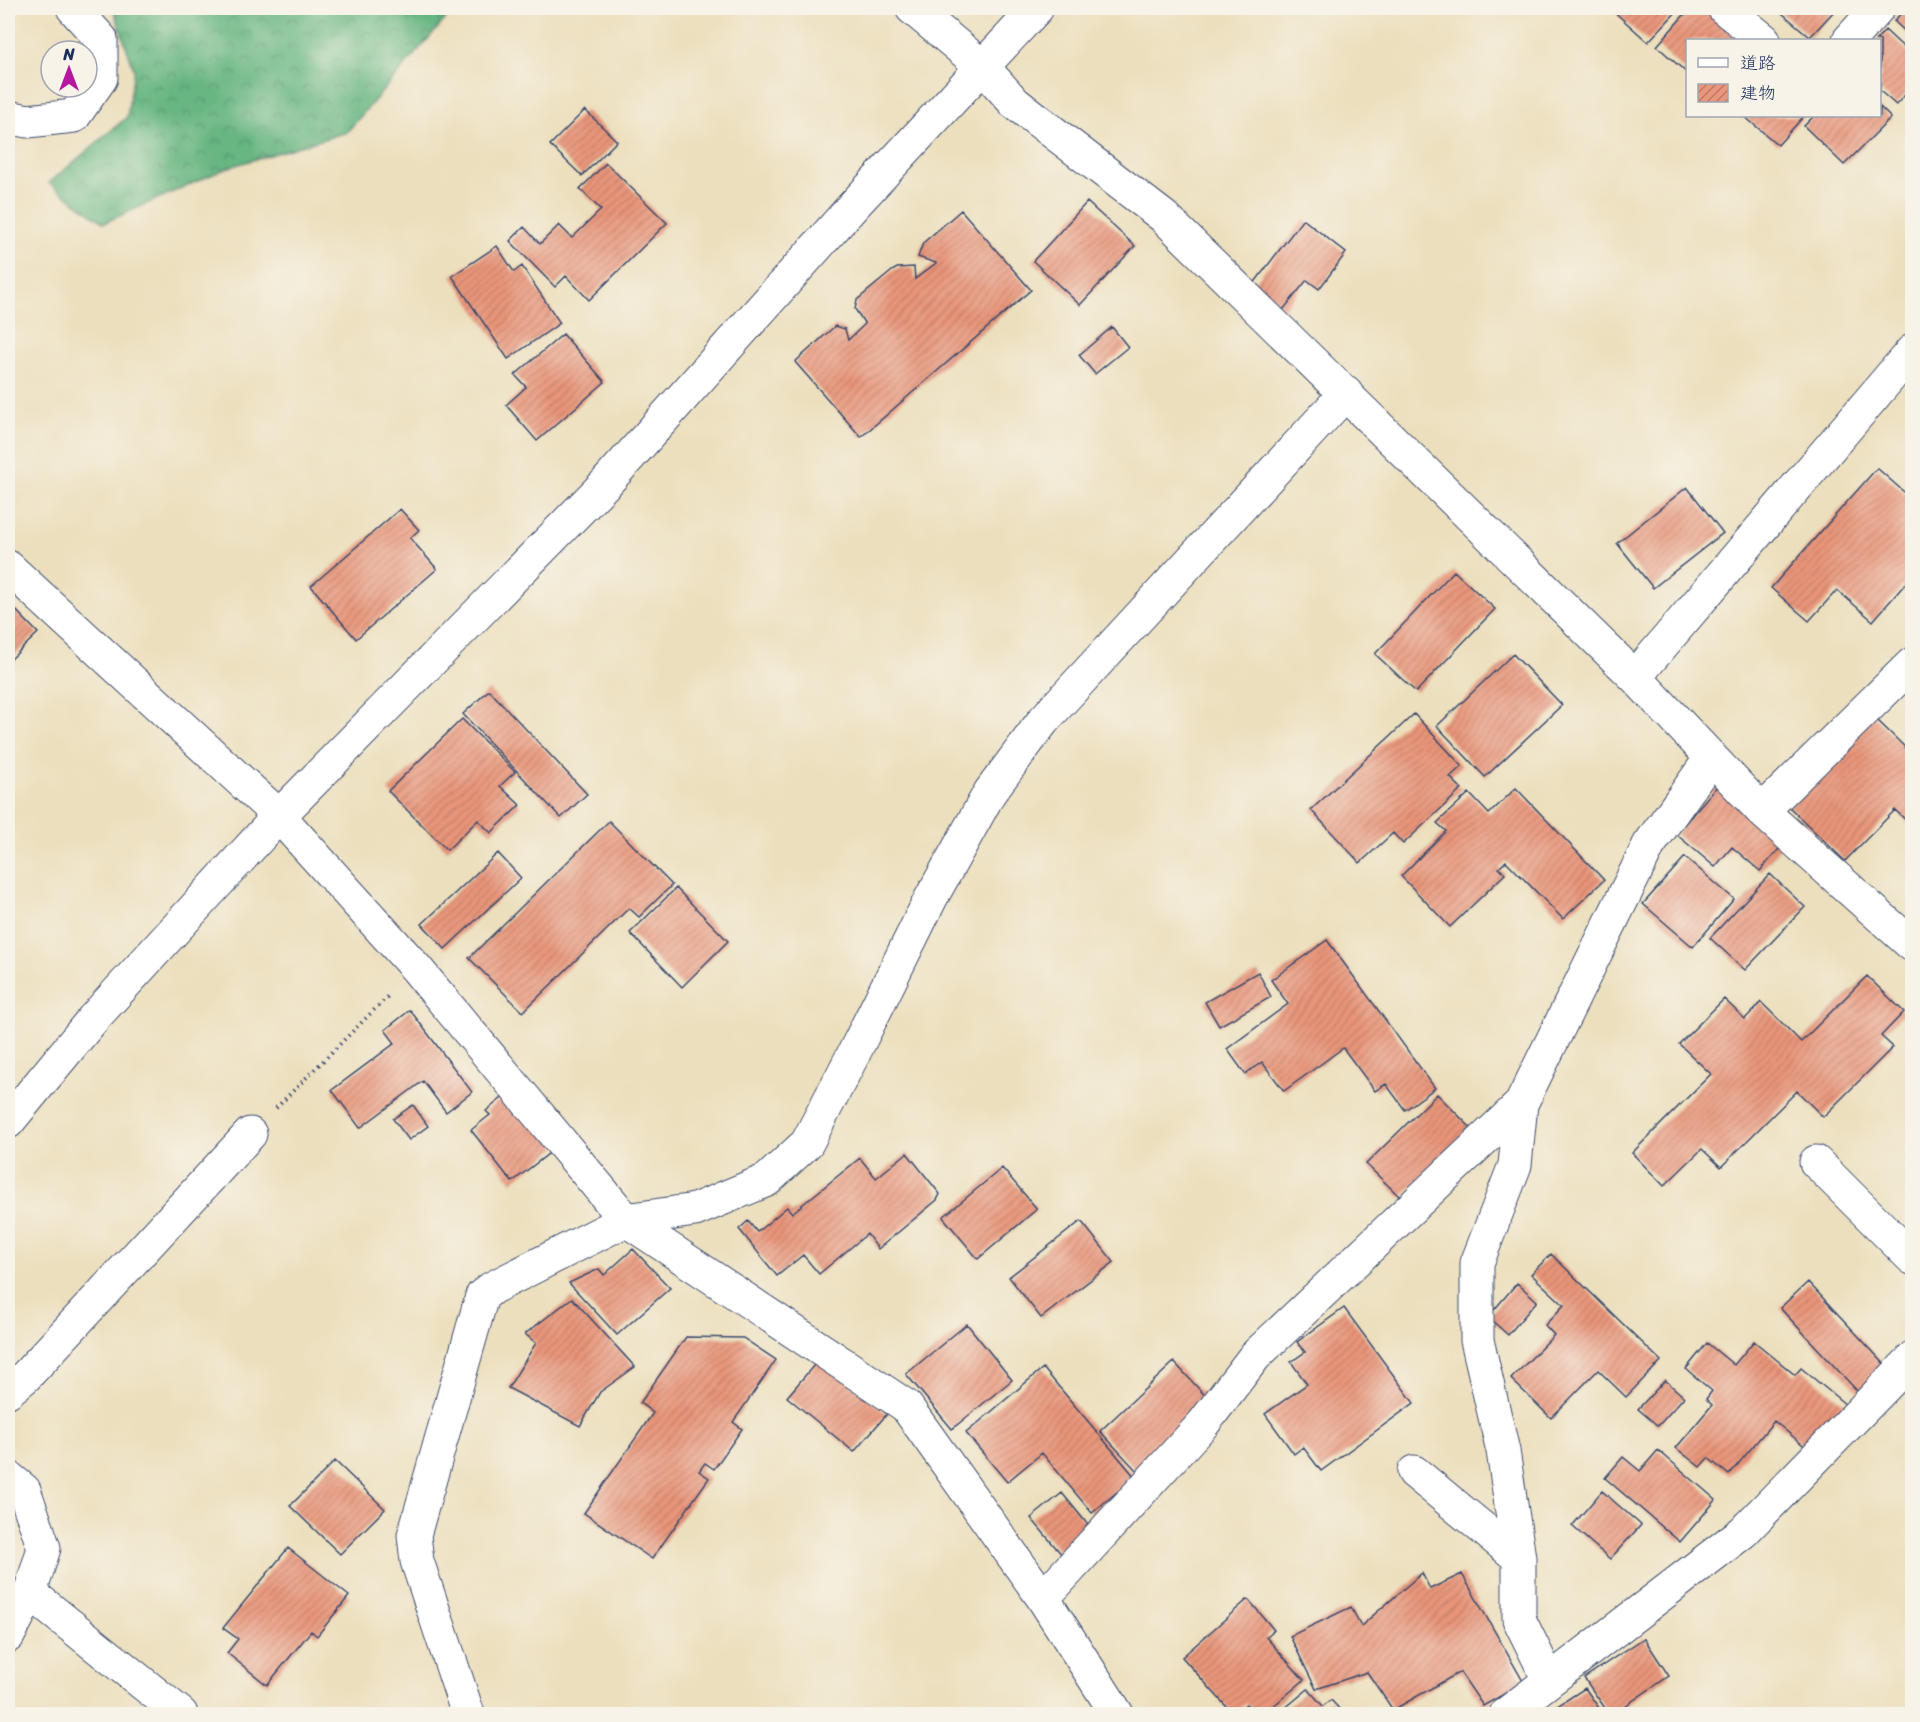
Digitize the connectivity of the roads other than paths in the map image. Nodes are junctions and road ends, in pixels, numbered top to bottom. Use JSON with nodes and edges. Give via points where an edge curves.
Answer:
{"nodes":[{"id":1,"x":73,"y":8,"type":"edge"},
{"id":2,"x":912,"y":8,"type":"edge"},
{"id":3,"x":1037,"y":8,"type":"edge"},
{"id":4,"x":1724,"y":8,"type":"edge"},
{"id":5,"x":1878,"y":8,"type":"edge"},
{"id":6,"x":1763,"y":39,"type":"edge"},
{"id":7,"x":1850,"y":39,"type":"edge"},
{"id":8,"x":982,"y":66,"type":"junction"},
{"id":9,"x":8,"y":117,"type":"edge"},
{"id":10,"x":1912,"y":351,"type":"edge"},
{"id":11,"x":1346,"y":393,"type":"junction"},
{"id":12,"x":8,"y":567,"type":"edge"},
{"id":13,"x":1912,"y":664,"type":"edge"},
{"id":14,"x":1635,"y":677,"type":"junction"},
{"id":15,"x":1711,"y":758,"type":"junction"},
{"id":16,"x":1762,"y":811,"type":"junction"},
{"id":17,"x":279,"y":816,"type":"junction"},
{"id":18,"x":1912,"y":945,"type":"edge"},
{"id":19,"x":1521,"y":1104,"type":"junction"},
{"id":20,"x":8,"y":1122,"type":"edge"},
{"id":21,"x":250,"y":1134,"type":"road end"},
{"id":22,"x":1816,"y":1162,"type":"dead end"},
{"id":23,"x":626,"y":1220,"type":"junction"},
{"id":24,"x":1912,"y":1258,"type":"edge"},
{"id":25,"x":1912,"y":1359,"type":"edge"},
{"id":26,"x":8,"y":1391,"type":"edge"},
{"id":27,"x":1414,"y":1472,"type":"dead end"},
{"id":28,"x":8,"y":1477,"type":"edge"},
{"id":29,"x":1519,"y":1558,"type":"junction"},
{"id":30,"x":30,"y":1593,"type":"junction"},
{"id":31,"x":1043,"y":1598,"type":"junction"},
{"id":32,"x":8,"y":1636,"type":"edge"},
{"id":33,"x":1549,"y":1680,"type":"junction"},
{"id":34,"x":181,"y":1714,"type":"edge"},
{"id":35,"x":468,"y":1714,"type":"edge"},
{"id":36,"x":1117,"y":1714,"type":"edge"},
{"id":37,"x":1506,"y":1714,"type":"edge"}],
"edges":[{"from":1,"to":9,"type":"street","via":[[101,39],[101,78],[74,116],[28,121]]},
{"from":2,"to":8,"type":"street"},
{"from":3,"to":8,"type":"street"},
{"from":4,"to":6,"type":"street"},
{"from":5,"to":7,"type":"street"},
{"from":8,"to":11,"type":"street","via":[[1015,103],[1164,217]]},
{"from":8,"to":17,"type":"street","via":[[606,483]]},
{"from":10,"to":14,"type":"street"},
{"from":11,"to":14,"type":"street"},
{"from":11,"to":23,"type":"street","via":[[1044,721],[990,792],[931,898],[807,1143],[767,1180],[695,1210]]},
{"from":12,"to":17,"type":"street"},
{"from":13,"to":16,"type":"street"},
{"from":14,"to":15,"type":"street"},
{"from":15,"to":16,"type":"street"},
{"from":15,"to":19,"type":"street","via":[[1649,845]]},
{"from":16,"to":18,"type":"street"},
{"from":17,"to":20,"type":"street","via":[[93,1019]]},
{"from":17,"to":23,"type":"street","via":[[416,968]]},
{"from":19,"to":29,"type":"street","via":[[1515,1165],[1477,1263],[1477,1340],[1503,1451]]},
{"from":19,"to":31,"type":"street","via":[[1255,1356],[1203,1424]]},
{"from":21,"to":26,"type":"street"},
{"from":22,"to":24,"type":"street"},
{"from":23,"to":31,"type":"street","via":[[906,1406]]},
{"from":23,"to":35,"type":"street","via":[[482,1296],[414,1535],[417,1561]]},
{"from":25,"to":33,"type":"street","via":[[1743,1532]]},
{"from":27,"to":29,"type":"street"},
{"from":28,"to":30,"type":"street","via":[[24,1490],[44,1548]]},
{"from":29,"to":33,"type":"street","via":[[1519,1618]]},
{"from":30,"to":32,"type":"street"},
{"from":30,"to":34,"type":"street"},
{"from":31,"to":36,"type":"street"},
{"from":33,"to":37,"type":"street"}]}
